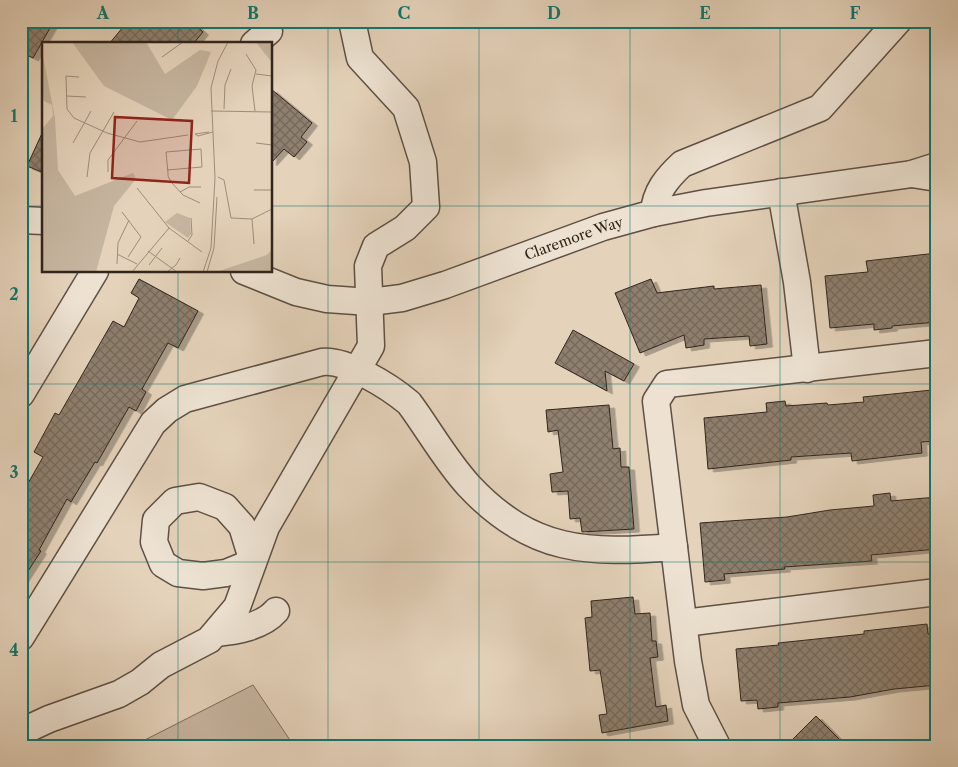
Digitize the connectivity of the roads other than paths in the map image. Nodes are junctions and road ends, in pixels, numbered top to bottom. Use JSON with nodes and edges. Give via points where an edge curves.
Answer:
{"nodes":[{"id":1,"x":352,"y":21,"type":"edge"},
{"id":2,"x":898,"y":21,"type":"edge"},
{"id":3,"x":937,"y":166,"type":"edge"},
{"id":4,"x":912,"y":174,"type":"junction"},
{"id":5,"x":937,"y":178,"type":"edge"},
{"id":6,"x":781,"y":192,"type":"junction"},
{"id":7,"x":654,"y":213,"type":"junction"},
{"id":8,"x":21,"y":220,"type":"edge"},
{"id":9,"x":42,"y":221,"type":"edge"},
{"id":10,"x":94,"y":272,"type":"edge"},
{"id":11,"x":246,"y":272,"type":"edge"},
{"id":12,"x":370,"y":302,"type":"junction"},
{"id":13,"x":937,"y":353,"type":"edge"},
{"id":14,"x":807,"y":369,"type":"junction"},
{"id":15,"x":355,"y":370,"type":"junction"},
{"id":16,"x":21,"y":394,"type":"edge"},
{"id":17,"x":674,"y":547,"type":"junction"},
{"id":18,"x":937,"y":592,"type":"edge"},
{"id":19,"x":276,"y":611,"type":"dead end"},
{"id":20,"x":684,"y":623,"type":"junction"},
{"id":21,"x":216,"y":633,"type":"junction"},
{"id":22,"x":21,"y":637,"type":"edge"},
{"id":23,"x":21,"y":732,"type":"edge"},
{"id":24,"x":717,"y":746,"type":"edge"}],
"edges":[{"from":1,"to":12,"type":"street","via":[[360,58],[406,108],[423,162],[426,206],[405,228],[376,246],[368,266]]},
{"from":2,"to":7,"type":"street","via":[[820,108],[682,164],[664,184],[655,200]]},
{"from":3,"to":4,"type":"street","name":"Claremore Way"},
{"from":4,"to":5,"type":"street","name":"Claremore Way"},
{"from":4,"to":6,"type":"street","name":"Claremore Way"},
{"from":6,"to":7,"type":"street","name":"Claremore Way"},
{"from":6,"to":14,"type":"street","via":[[797,282]]},
{"from":7,"to":12,"type":"street","name":"Claremore Way","via":[[604,227],[445,285],[402,298]]},
{"from":8,"to":9,"type":"street"},
{"from":10,"to":16,"type":"street"},
{"from":11,"to":12,"type":"street","name":"Claremore Way","via":[[296,292],[328,299]]},
{"from":12,"to":15,"type":"street","via":[[371,346]]},
{"from":13,"to":14,"type":"street"},
{"from":14,"to":17,"type":"street","via":[[667,384],[656,401]]},
{"from":15,"to":17,"type":"street","via":[[409,403],[468,486],[499,514],[539,537],[576,549],[622,552]]},
{"from":15,"to":21,"type":"street","via":[[266,527],[237,607]]},
{"from":15,"to":22,"type":"street","via":[[337,362],[322,362],[185,399],[167,410],[153,423]]},
{"from":17,"to":20,"type":"street"},
{"from":18,"to":20,"type":"street"},
{"from":19,"to":21,"type":"street","via":[[272,616],[237,631]]},
{"from":20,"to":24,"type":"street","via":[[696,705]]},
{"from":21,"to":23,"type":"street","via":[[119,694]]}]}
